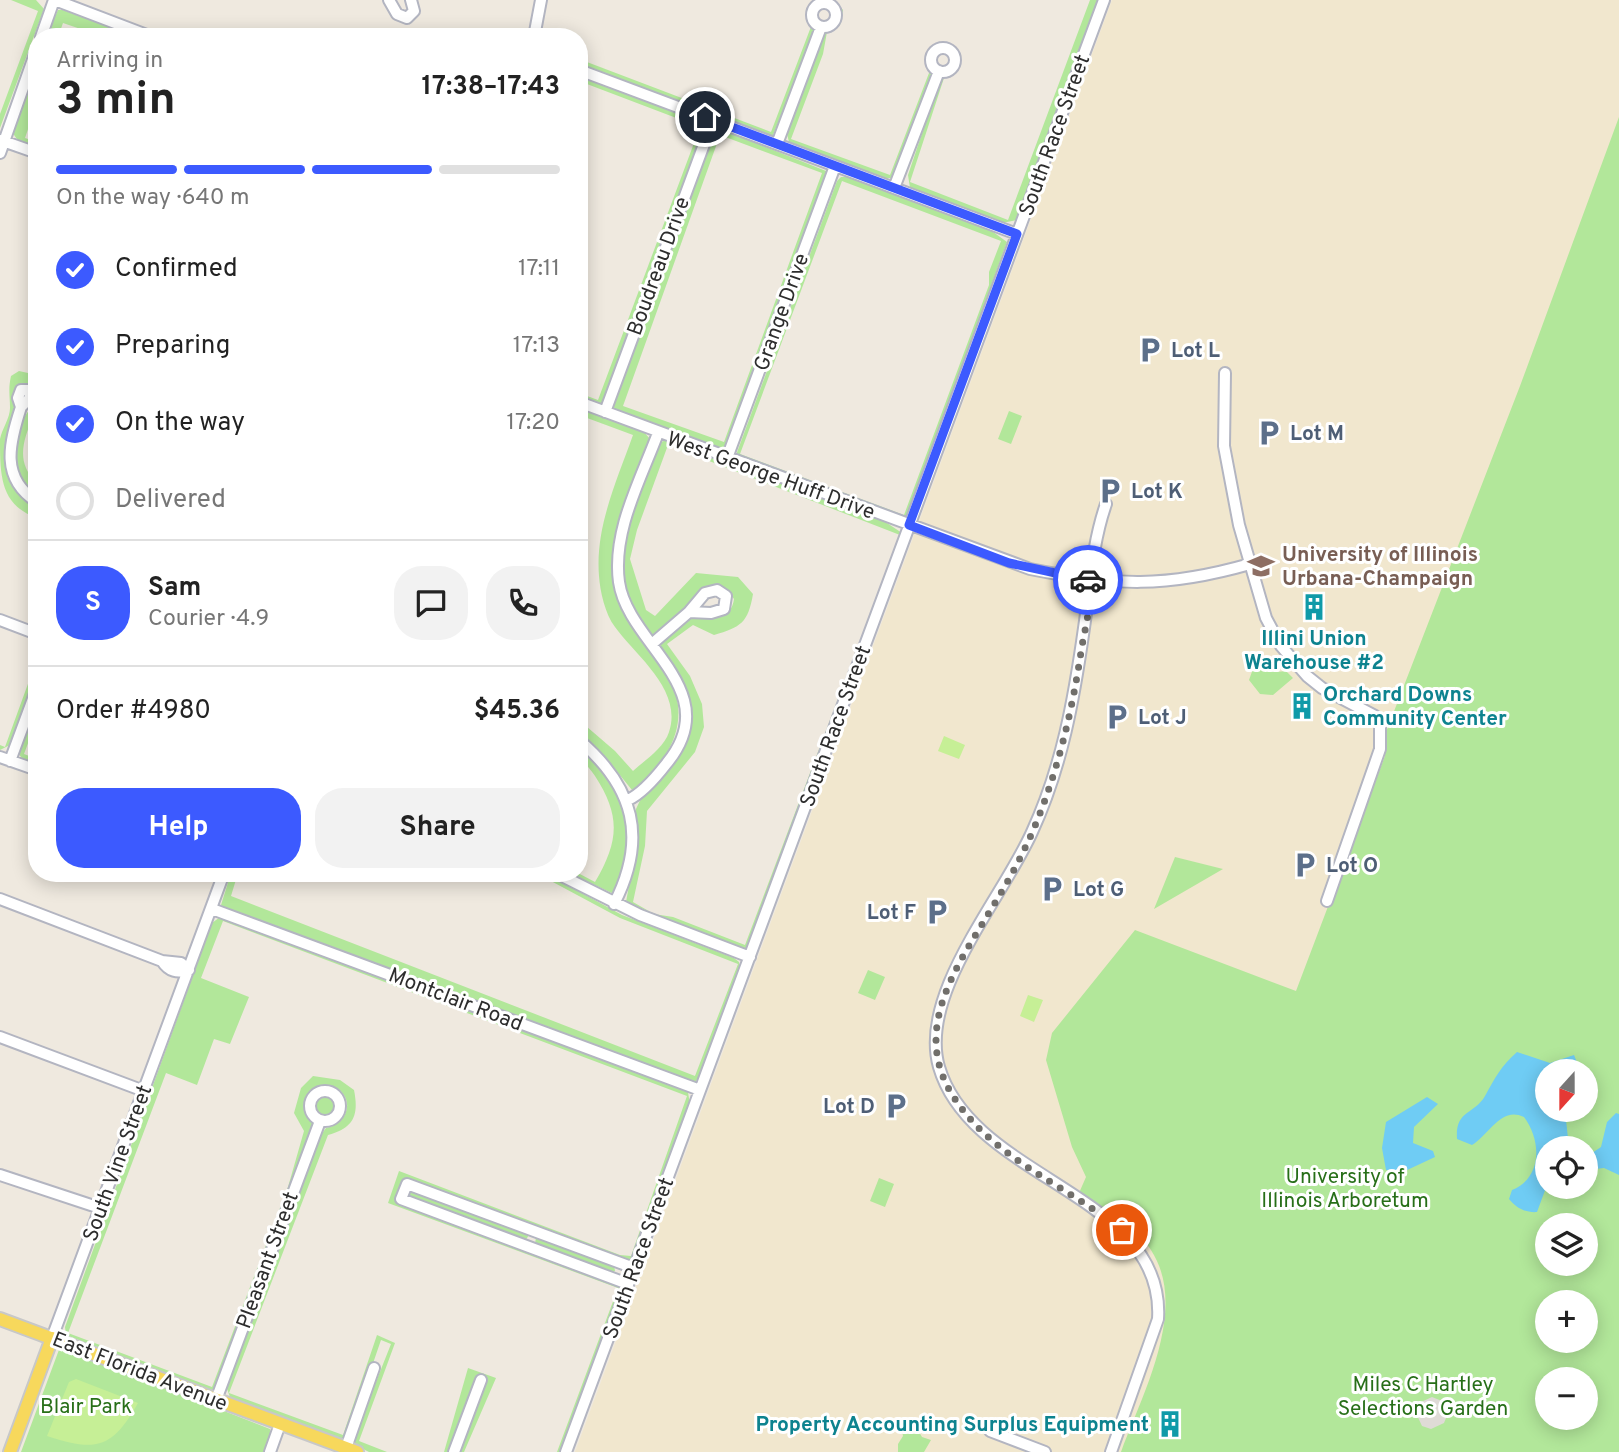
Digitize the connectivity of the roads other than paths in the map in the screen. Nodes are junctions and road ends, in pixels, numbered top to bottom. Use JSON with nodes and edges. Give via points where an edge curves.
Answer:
{"nodes":[{"id":1,"x":55,"y":0,"type":"edge"},
{"id":2,"x":389,"y":0,"type":"edge"},
{"id":3,"x":411,"y":0,"type":"edge"},
{"id":4,"x":541,"y":0,"type":"edge"},
{"id":5,"x":1104,"y":0,"type":"edge"},
{"id":6,"x":821,"y":27,"type":"dead end"},
{"id":7,"x":44,"y":28,"type":"edge"},
{"id":8,"x":128,"y":28,"type":"edge"},
{"id":9,"x":536,"y":28,"type":"edge"},
{"id":10,"x":939,"y":71,"type":"dead end"},
{"id":11,"x":28,"y":72,"type":"edge"},
{"id":12,"x":588,"y":73,"type":"edge"},
{"id":13,"x":713,"y":120,"type":"junction"},
{"id":14,"x":2,"y":140,"type":"edge"},
{"id":15,"x":777,"y":144,"type":"junction"},
{"id":16,"x":28,"y":150,"type":"edge"},
{"id":17,"x":0,"y":152,"type":"edge"},
{"id":18,"x":835,"y":166,"type":"junction"},
{"id":19,"x":894,"y":188,"type":"junction"},
{"id":20,"x":1017,"y":234,"type":"junction"},
{"id":21,"x":1225,"y":373,"type":"dead end"},
{"id":22,"x":588,"y":405,"type":"edge"},
{"id":23,"x":20,"y":407,"type":"dead end"},
{"id":24,"x":605,"y":412,"type":"junction"},
{"id":25,"x":658,"y":433,"type":"junction"},
{"id":26,"x":727,"y":458,"type":"junction"},
{"id":27,"x":28,"y":495,"type":"edge"},
{"id":28,"x":1106,"y":504,"type":"dead end"},
{"id":29,"x":909,"y":525,"type":"junction"},
{"id":30,"x":1250,"y":564,"type":"junction"},
{"id":31,"x":1090,"y":580,"type":"junction"},
{"id":32,"x":689,"y":612,"type":"dead end"},
{"id":33,"x":0,"y":620,"type":"edge"},
{"id":34,"x":28,"y":631,"type":"edge"},
{"id":35,"x":653,"y":643,"type":"junction"},
{"id":36,"x":28,"y":708,"type":"edge"},
{"id":37,"x":588,"y":749,"type":"edge"},
{"id":38,"x":5,"y":759,"type":"edge"},
{"id":39,"x":28,"y":768,"type":"edge"},
{"id":40,"x":628,"y":800,"type":"junction"},
{"id":41,"x":221,"y":882,"type":"edge"},
{"id":42,"x":573,"y":882,"type":"edge"},
{"id":43,"x":0,"y":899,"type":"edge"},
{"id":44,"x":1326,"y":901,"type":"dead end"},
{"id":45,"x":614,"y":904,"type":"junction"},
{"id":46,"x":212,"y":909,"type":"junction"},
{"id":47,"x":750,"y":957,"type":"junction"},
{"id":48,"x":189,"y":970,"type":"junction"},
{"id":49,"x":0,"y":1037,"type":"edge"},
{"id":50,"x":700,"y":1090,"type":"junction"},
{"id":51,"x":144,"y":1091,"type":"junction"},
{"id":52,"x":320,"y":1121,"type":"dead end"},
{"id":53,"x":0,"y":1175,"type":"edge"},
{"id":54,"x":100,"y":1208,"type":"junction"},
{"id":55,"x":534,"y":1231,"type":"junction"},
{"id":56,"x":528,"y":1246,"type":"junction"},
{"id":57,"x":634,"y":1268,"type":"junction"},
{"id":58,"x":628,"y":1284,"type":"junction"},
{"id":59,"x":0,"y":1318,"type":"edge"},
{"id":60,"x":52,"y":1338,"type":"junction"},
{"id":61,"x":374,"y":1368,"type":"dead end"},
{"id":62,"x":481,"y":1380,"type":"dead end"},
{"id":63,"x":216,"y":1400,"type":"junction"},
{"id":64,"x":280,"y":1424,"type":"junction"},
{"id":65,"x":990,"y":1431,"type":"dead end"},
{"id":66,"x":351,"y":1450,"type":"edge"},
{"id":67,"x":10,"y":1452,"type":"edge"},
{"id":68,"x":270,"y":1452,"type":"edge"},
{"id":69,"x":454,"y":1452,"type":"edge"},
{"id":70,"x":566,"y":1452,"type":"edge"},
{"id":71,"x":1045,"y":1452,"type":"edge"},
{"id":72,"x":1111,"y":1452,"type":"edge"}],
"edges":[{"from":1,"to":7,"type":"street"},
{"from":1,"to":8,"type":"street"},
{"from":2,"to":3,"type":"street","via":[[397,14],[407,18],[414,11]]},
{"from":4,"to":9,"type":"street"},
{"from":5,"to":20,"type":"street","name":"South Race Street"},
{"from":6,"to":15,"type":"street"},
{"from":10,"to":19,"type":"street"},
{"from":11,"to":14,"type":"street"},
{"from":12,"to":13,"type":"street"},
{"from":13,"to":15,"type":"street"},
{"from":13,"to":24,"type":"street","name":"Boudreau Drive"},
{"from":14,"to":16,"type":"street"},
{"from":14,"to":17,"type":"street"},
{"from":15,"to":18,"type":"street"},
{"from":18,"to":19,"type":"street"},
{"from":18,"to":26,"type":"street","name":"Grange Drive"},
{"from":19,"to":20,"type":"street"},
{"from":20,"to":29,"type":"street","name":"South Race Street"},
{"from":21,"to":30,"type":"street","via":[[1224,446]]},
{"from":22,"to":24,"type":"street","name":"West George Huff Drive"},
{"from":23,"to":27,"type":"street","via":[[9,449],[10,470]]},
{"from":24,"to":25,"type":"street","name":"West George Huff Drive"},
{"from":25,"to":26,"type":"street","name":"West George Huff Drive"},
{"from":25,"to":35,"type":"street","via":[[621,534],[618,567],[628,611]]},
{"from":26,"to":29,"type":"street","name":"West George Huff Drive"},
{"from":28,"to":31,"type":"street"},
{"from":29,"to":31,"type":"street","name":"West George Huff Drive","via":[[1009,563]]},
{"from":29,"to":47,"type":"street","name":"South Race Street"},
{"from":30,"to":31,"type":"street","name":"West George Huff Drive","via":[[1168,582]]},
{"from":30,"to":44,"type":"street","via":[[1266,618],[1296,665],[1322,688],[1375,716],[1382,739]]},
{"from":31,"to":72,"type":"street","via":[[1074,698],[1055,774],[1017,864],[944,992],[935,1041],[945,1082],[971,1119],[1027,1167],[1122,1230],[1148,1266],[1158,1319]]},
{"from":32,"to":35,"type":"street"},
{"from":33,"to":34,"type":"street"},
{"from":35,"to":40,"type":"street","via":[[678,686],[683,731],[676,752]]},
{"from":36,"to":38,"type":"street"},
{"from":37,"to":40,"type":"street"},
{"from":38,"to":39,"type":"street"},
{"from":40,"to":45,"type":"street","via":[[630,856]]},
{"from":41,"to":46,"type":"street","name":"South Vine Street"},
{"from":42,"to":45,"type":"street"},
{"from":43,"to":48,"type":"street","via":[[162,961],[166,968]]},
{"from":45,"to":47,"type":"street"},
{"from":46,"to":48,"type":"street","name":"South Vine Street"},
{"from":46,"to":50,"type":"street","name":"Montclair Road"},
{"from":47,"to":50,"type":"street","name":"South Race Street"},
{"from":48,"to":51,"type":"street","name":"South Vine Street"},
{"from":49,"to":51,"type":"street"},
{"from":50,"to":57,"type":"street","name":"South Race Street"},
{"from":51,"to":54,"type":"street","name":"South Vine Street"},
{"from":52,"to":63,"type":"street","name":"Pleasant Street"},
{"from":53,"to":54,"type":"street"},
{"from":54,"to":60,"type":"street","name":"South Vine Street"},
{"from":55,"to":56,"type":"street"},
{"from":55,"to":56,"type":"street","via":[[407,1184],[401,1199]]},
{"from":55,"to":57,"type":"street"},
{"from":56,"to":58,"type":"street"},
{"from":57,"to":58,"type":"street","name":"South Race Street"},
{"from":58,"to":70,"type":"street","name":"South Race Street"},
{"from":59,"to":60,"type":"main road","name":"East Florida Avenue"},
{"from":60,"to":63,"type":"main road","name":"East Florida Avenue"},
{"from":60,"to":67,"type":"main road","name":"South Vine Street"},
{"from":61,"to":66,"type":"street"},
{"from":62,"to":69,"type":"street"},
{"from":63,"to":64,"type":"main road","name":"East Florida Avenue"},
{"from":64,"to":66,"type":"main road","name":"East Florida Avenue"},
{"from":64,"to":68,"type":"street"},
{"from":65,"to":71,"type":"street"}]}
